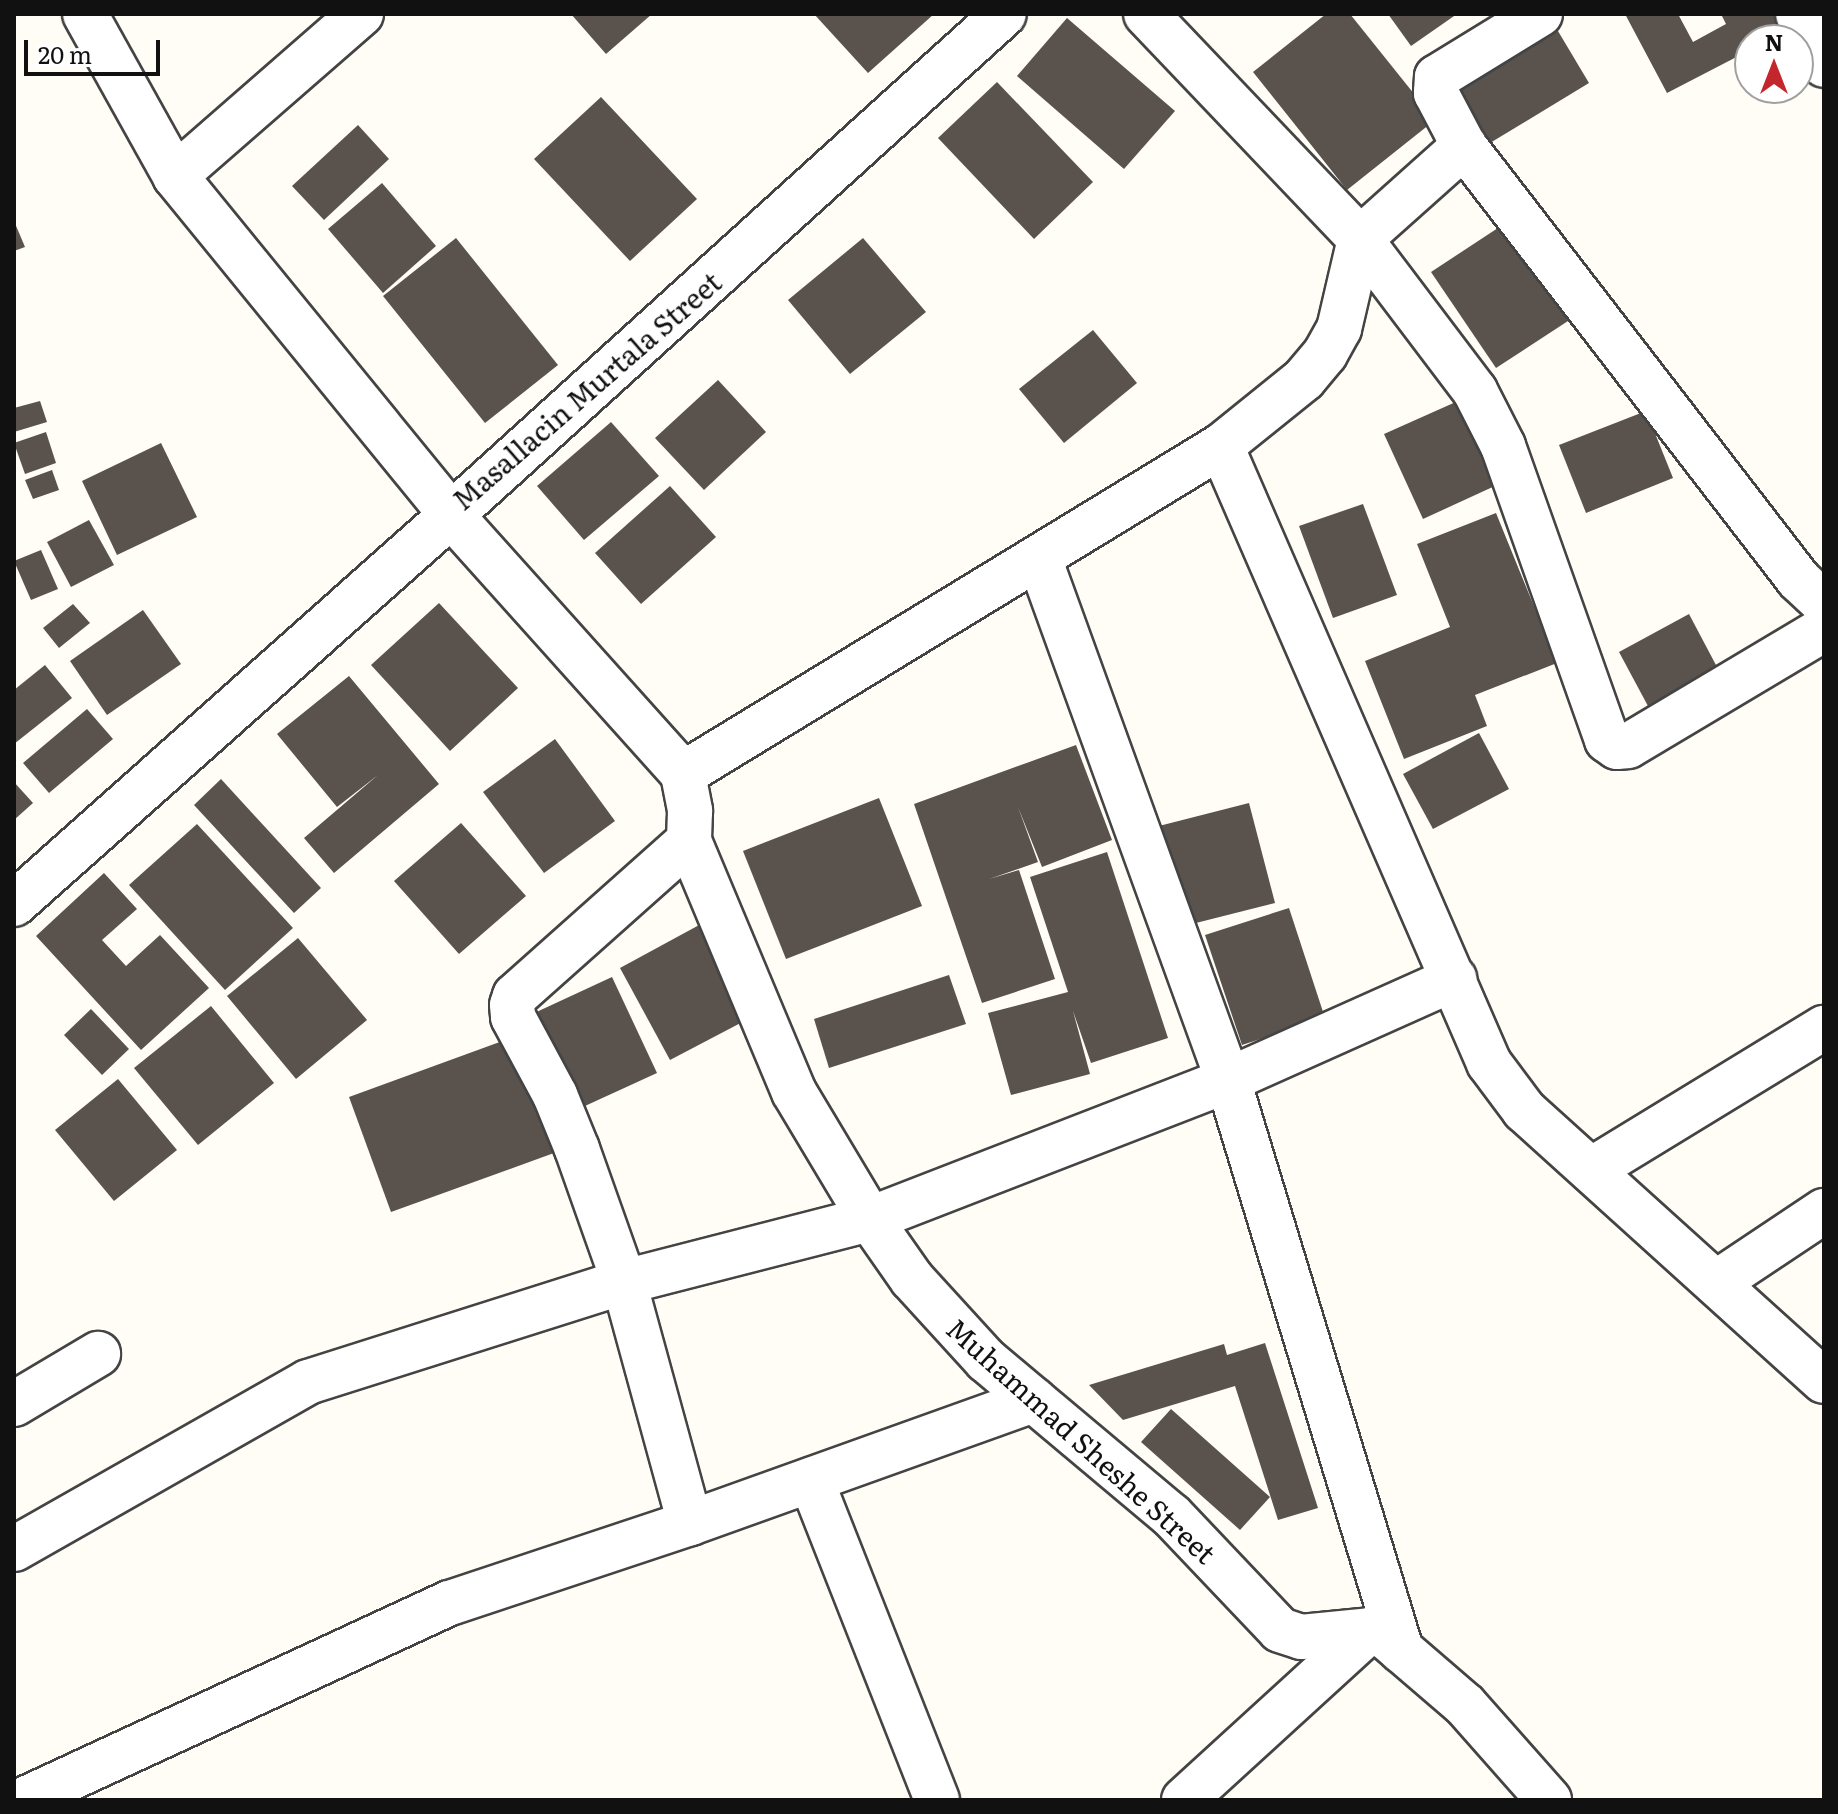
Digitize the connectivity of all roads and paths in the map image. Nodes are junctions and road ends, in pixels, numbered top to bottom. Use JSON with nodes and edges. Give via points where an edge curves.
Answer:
{"nodes":[{"id":1,"x":85,"y":14,"type":"edge"},
{"id":2,"x":361,"y":14,"type":"edge"},
{"id":3,"x":1004,"y":14,"type":"edge"},
{"id":4,"x":1146,"y":14,"type":"edge"},
{"id":5,"x":1540,"y":14,"type":"edge"},
{"id":6,"x":1798,"y":14,"type":"edge"},
{"id":7,"x":1824,"y":65,"type":"edge"},
{"id":8,"x":1464,"y":146,"type":"junction"},
{"id":9,"x":175,"y":176,"type":"junction"},
{"id":10,"x":1360,"y":239,"type":"junction"},
{"id":11,"x":1221,"y":446,"type":"junction"},
{"id":12,"x":451,"y":515,"type":"junction"},
{"id":13,"x":1039,"y":558,"type":"junction"},
{"id":14,"x":1824,"y":603,"type":"edge"},
{"id":15,"x":1824,"y":629,"type":"edge"},
{"id":16,"x":683,"y":774,"type":"junction"},
{"id":17,"x":689,"y":841,"type":"junction"},
{"id":18,"x":14,"y":904,"type":"edge"},
{"id":19,"x":1454,"y":979,"type":"junction"},
{"id":20,"x":1824,"y":1028,"type":"edge"},
{"id":21,"x":1228,"y":1080,"type":"junction"},
{"id":22,"x":1591,"y":1170,"type":"junction"},
{"id":23,"x":1824,"y":1211,"type":"edge"},
{"id":24,"x":870,"y":1219,"type":"junction"},
{"id":25,"x":624,"y":1282,"type":"junction"},
{"id":26,"x":1716,"y":1283,"type":"junction"},
{"id":27,"x":98,"y":1354,"type":"dead end"},
{"id":28,"x":1824,"y":1381,"type":"edge"},
{"id":29,"x":1034,"y":1400,"type":"junction"},
{"id":30,"x":14,"y":1404,"type":"edge"},
{"id":31,"x":811,"y":1480,"type":"junction"},
{"id":32,"x":690,"y":1523,"type":"junction"},
{"id":33,"x":14,"y":1549,"type":"edge"},
{"id":34,"x":1386,"y":1640,"type":"junction"},
{"id":35,"x":23,"y":1800,"type":"edge"},
{"id":36,"x":937,"y":1800,"type":"edge"},
{"id":37,"x":1184,"y":1800,"type":"edge"},
{"id":38,"x":1549,"y":1800,"type":"edge"}],
"edges":[{"from":1,"to":9,"type":"street","name":"Masallacin Murtala Street"},
{"from":2,"to":9,"type":"street"},
{"from":3,"to":12,"type":"street","name":"Masallacin Murtala Street"},
{"from":4,"to":10,"type":"street"},
{"from":5,"to":8,"type":"street","via":[[1437,77],[1436,93]]},
{"from":6,"to":7,"type":"street"},
{"from":8,"to":10,"type":"street"},
{"from":8,"to":14,"type":"street","via":[[1799,580]]},
{"from":9,"to":12,"type":"street","name":"Masallacin Murtala Street"},
{"from":10,"to":11,"type":"street","via":[[1339,329],[1325,354],[1304,379]]},
{"from":10,"to":15,"type":"street","via":[[1475,391],[1503,446],[1607,740],[1628,746]]},
{"from":11,"to":13,"type":"street"},
{"from":11,"to":19,"type":"street"},
{"from":12,"to":16,"type":"street"},
{"from":12,"to":18,"type":"street"},
{"from":13,"to":16,"type":"street"},
{"from":13,"to":21,"type":"street"},
{"from":16,"to":17,"type":"street","name":"Muhammad Sheshe Street"},
{"from":17,"to":24,"type":"street","name":"Muhammad Sheshe Street","via":[[794,1092]]},
{"from":17,"to":25,"type":"street","via":[[515,996],[512,1005],[513,1017],[572,1135]]},
{"from":19,"to":21,"type":"street"},
{"from":19,"to":22,"type":"street","via":[[1489,1063],[1524,1110]]},
{"from":20,"to":22,"type":"street"},
{"from":21,"to":24,"type":"street"},
{"from":21,"to":34,"type":"street"},
{"from":22,"to":26,"type":"street"},
{"from":23,"to":26,"type":"street"},
{"from":24,"to":25,"type":"street"},
{"from":24,"to":29,"type":"street","name":"Muhammad Sheshe Street","via":[[912,1279],[986,1360]]},
{"from":25,"to":32,"type":"street"},
{"from":25,"to":33,"type":"street","via":[[308,1382]]},
{"from":26,"to":28,"type":"street"},
{"from":27,"to":30,"type":"street"},
{"from":29,"to":31,"type":"street"},
{"from":29,"to":34,"type":"street","name":"Muhammad Sheshe Street","via":[[1171,1515],[1280,1630],[1301,1637]]},
{"from":31,"to":32,"type":"street"},
{"from":31,"to":36,"type":"street"},
{"from":32,"to":35,"type":"street","via":[[450,1603]]},
{"from":34,"to":37,"type":"street"},
{"from":34,"to":38,"type":"street","via":[[1465,1705]]}]}
